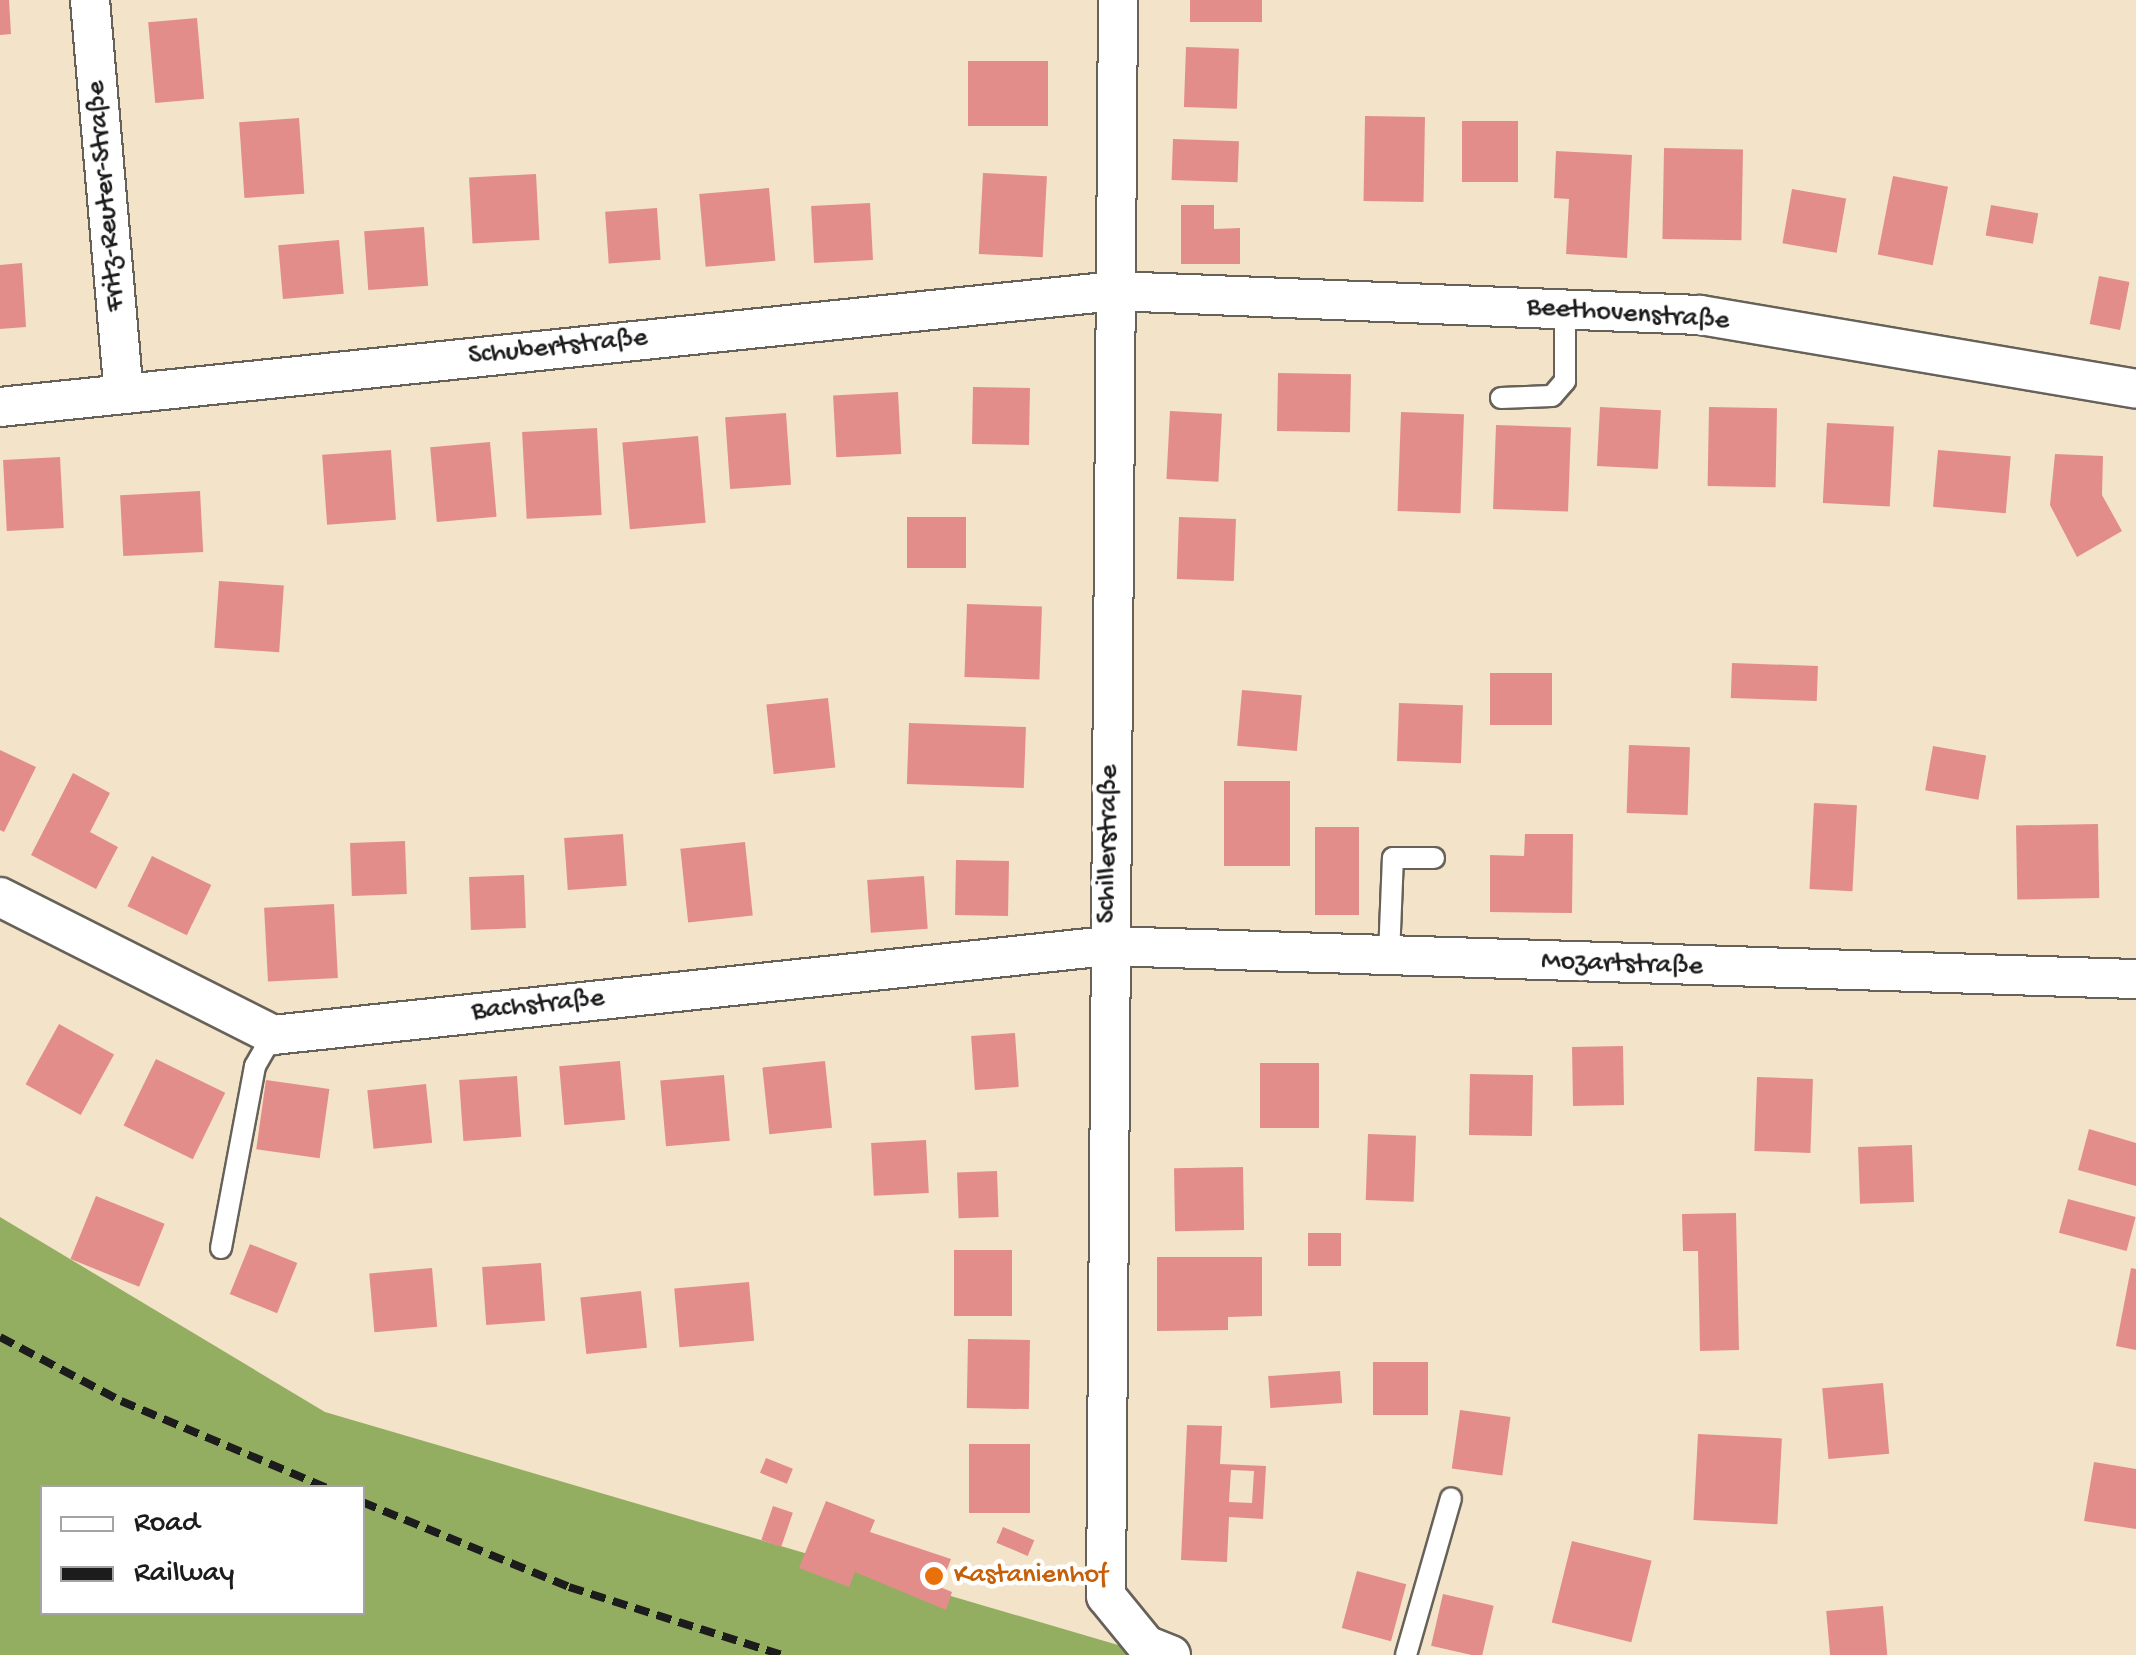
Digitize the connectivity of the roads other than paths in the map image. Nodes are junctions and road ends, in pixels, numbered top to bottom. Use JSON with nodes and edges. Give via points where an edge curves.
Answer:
{"nodes":[{"id":1,"x":90,"y":0,"type":"edge"},
{"id":2,"x":1118,"y":0,"type":"edge"},
{"id":3,"x":1115,"y":292,"type":"junction"},
{"id":4,"x":1565,"y":310,"type":"junction"},
{"id":5,"x":2136,"y":389,"type":"edge"},
{"id":6,"x":124,"y":393,"type":"junction"},
{"id":7,"x":1501,"y":398,"type":"dead end"},
{"id":8,"x":0,"y":408,"type":"edge"},
{"id":9,"x":1434,"y":858,"type":"dead end"},
{"id":10,"x":0,"y":897,"type":"edge"},
{"id":11,"x":1108,"y":946,"type":"junction"},
{"id":12,"x":1389,"y":956,"type":"junction"},
{"id":13,"x":2136,"y":979,"type":"edge"},
{"id":14,"x":272,"y":1035,"type":"junction"},
{"id":15,"x":221,"y":1248,"type":"dead end"},
{"id":16,"x":1452,"y":1498,"type":"dead end"},
{"id":17,"x":1171,"y":1655,"type":"edge"},
{"id":18,"x":1406,"y":1655,"type":"edge"}],
"edges":[{"from":1,"to":6,"type":"street","name":"Fritz-Reuter-Straße"},
{"from":2,"to":3,"type":"street","name":"Schillerstraße"},
{"from":3,"to":4,"type":"street","name":"Beethovenstraße"},
{"from":3,"to":6,"type":"street","name":"Schubertstraße"},
{"from":3,"to":11,"type":"street","name":"Schillerstraße"},
{"from":4,"to":5,"type":"street","name":"Beethovenstraße","via":[[1700,315]]},
{"from":4,"to":7,"type":"lane","via":[[1565,381],[1552,396]]},
{"from":6,"to":8,"type":"street","name":"Schubertstraße"},
{"from":9,"to":12,"type":"lane","via":[[1393,858]]},
{"from":10,"to":14,"type":"street"},
{"from":11,"to":12,"type":"street","name":"Mozartstraße"},
{"from":11,"to":14,"type":"street","name":"Bachstraße"},
{"from":11,"to":17,"type":"street","name":"Schillerstraße","via":[[1107,1608]]},
{"from":12,"to":13,"type":"street","name":"Mozartstraße"},
{"from":14,"to":15,"type":"lane","via":[[255,1066]]},
{"from":16,"to":18,"type":"lane"}]}
